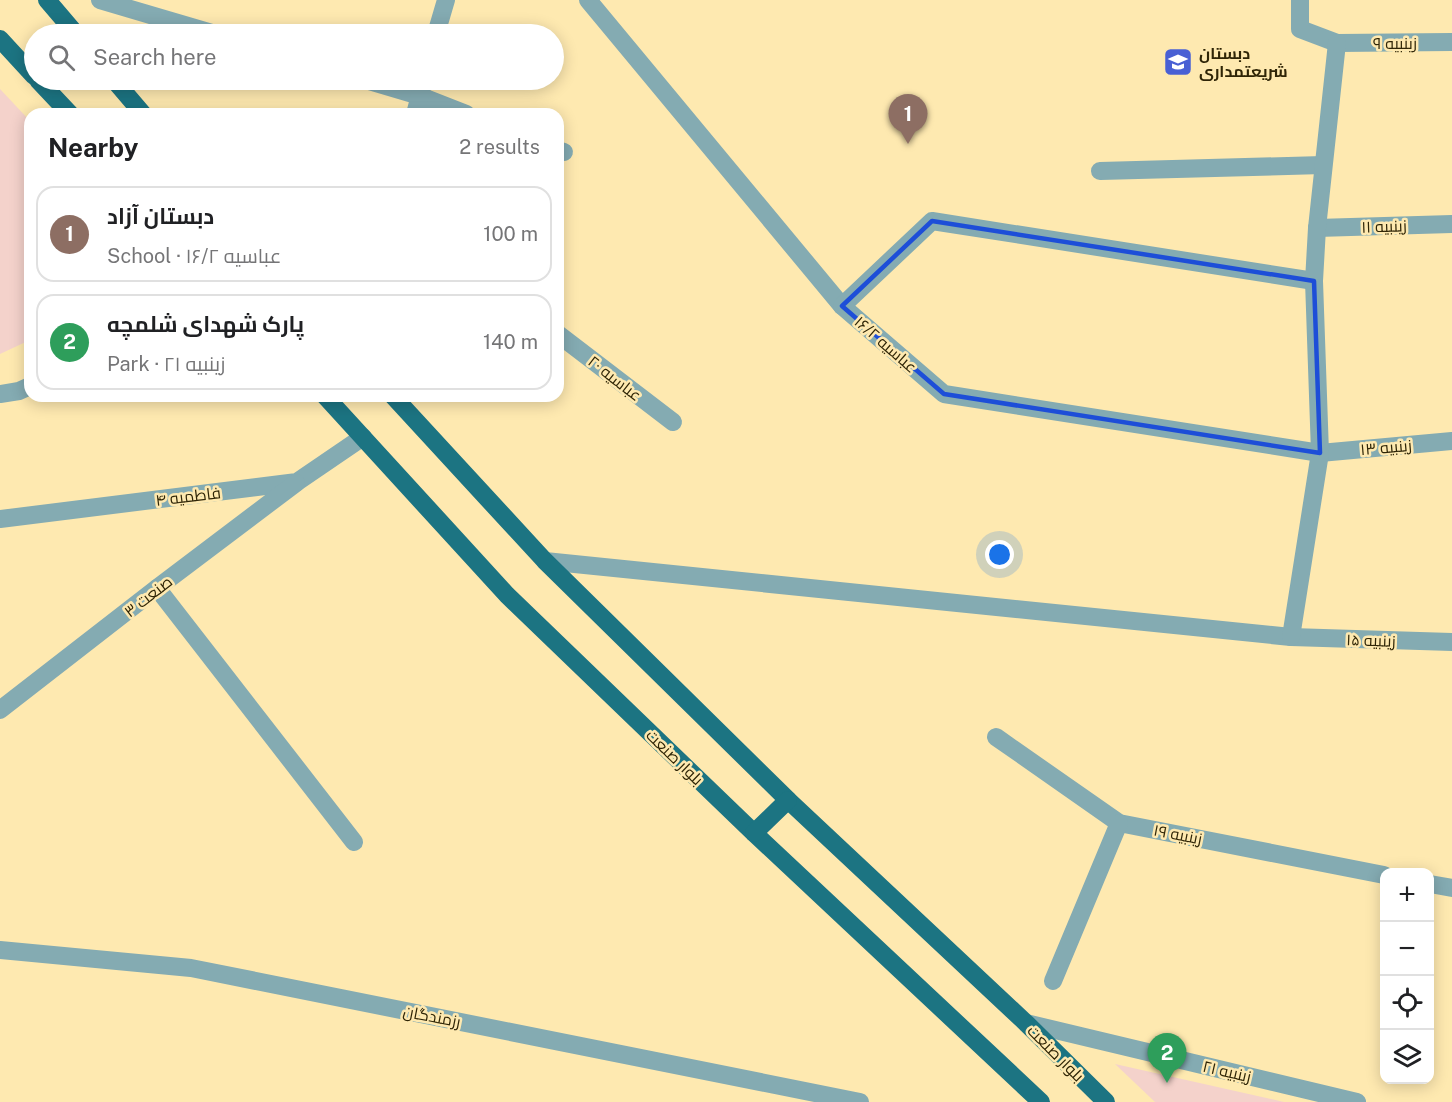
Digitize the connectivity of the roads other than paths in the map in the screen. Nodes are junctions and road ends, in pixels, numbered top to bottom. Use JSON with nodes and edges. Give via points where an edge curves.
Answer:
{"nodes":[{"id":1,"x":46,"y":0,"type":"edge"},
{"id":2,"x":100,"y":0,"type":"edge"},
{"id":3,"x":446,"y":0,"type":"edge"},
{"id":4,"x":588,"y":0,"type":"edge"},
{"id":5,"x":1300,"y":0,"type":"edge"},
{"id":6,"x":67,"y":24,"type":"edge"},
{"id":7,"x":182,"y":24,"type":"edge"},
{"id":8,"x":439,"y":24,"type":"edge"},
{"id":9,"x":0,"y":39,"type":"edge"},
{"id":10,"x":1452,"y":42,"type":"edge"},
{"id":11,"x":1337,"y":43,"type":"junction"},
{"id":12,"x":24,"y":65,"type":"edge"},
{"id":13,"x":47,"y":90,"type":"edge"},
{"id":14,"x":123,"y":90,"type":"edge"},
{"id":15,"x":421,"y":90,"type":"edge"},
{"id":16,"x":425,"y":90,"type":"edge"},
{"id":17,"x":64,"y":108,"type":"edge"},
{"id":18,"x":139,"y":108,"type":"edge"},
{"id":19,"x":417,"y":108,"type":"edge"},
{"id":20,"x":456,"y":108,"type":"edge"},
{"id":21,"x":1323,"y":165,"type":"junction"},
{"id":22,"x":1100,"y":171,"type":"dead end"},
{"id":23,"x":1452,"y":224,"type":"edge"},
{"id":24,"x":1317,"y":228,"type":"junction"},
{"id":25,"x":1314,"y":281,"type":"junction"},
{"id":26,"x":842,"y":306,"type":"junction"},
{"id":27,"x":564,"y":339,"type":"edge"},
{"id":28,"x":24,"y":389,"type":"edge"},
{"id":29,"x":0,"y":394,"type":"edge"},
{"id":30,"x":331,"y":402,"type":"edge"},
{"id":31,"x":399,"y":402,"type":"edge"},
{"id":32,"x":673,"y":422,"type":"dead end"},
{"id":33,"x":363,"y":437,"type":"junction"},
{"id":34,"x":1452,"y":441,"type":"edge"},
{"id":35,"x":1320,"y":453,"type":"junction"},
{"id":36,"x":297,"y":482,"type":"junction"},
{"id":37,"x":0,"y":519,"type":"edge"},
{"id":38,"x":545,"y":561,"type":"junction"},
{"id":39,"x":157,"y":588,"type":"junction"},
{"id":40,"x":1291,"y":637,"type":"junction"},
{"id":41,"x":1452,"y":642,"type":"edge"},
{"id":42,"x":0,"y":710,"type":"edge"},
{"id":43,"x":996,"y":737,"type":"dead end"},
{"id":44,"x":788,"y":800,"type":"junction"},
{"id":45,"x":1119,"y":823,"type":"junction"},
{"id":46,"x":754,"y":833,"type":"junction"},
{"id":47,"x":354,"y":842,"type":"dead end"},
{"id":48,"x":1380,"y":874,"type":"edge"},
{"id":49,"x":1434,"y":885,"type":"edge"},
{"id":50,"x":1452,"y":888,"type":"edge"},
{"id":51,"x":0,"y":950,"type":"edge"},
{"id":52,"x":1053,"y":981,"type":"dead end"},
{"id":53,"x":1026,"y":1023,"type":"junction"},
{"id":54,"x":858,"y":1102,"type":"edge"},
{"id":55,"x":1041,"y":1102,"type":"edge"},
{"id":56,"x":1106,"y":1102,"type":"edge"},
{"id":57,"x":1357,"y":1102,"type":"edge"}],
"edges":[{"from":1,"to":6,"type":"main road"},
{"from":2,"to":7,"type":"street"},
{"from":3,"to":8,"type":"street"},
{"from":4,"to":26,"type":"street","name":"عباسیه ۱۶/۲"},
{"from":5,"to":11,"type":"street","via":[[1300,29]]},
{"from":9,"to":12,"type":"main road"},
{"from":10,"to":11,"type":"street","name":"زینبیه ۹"},
{"from":11,"to":21,"type":"street"},
{"from":13,"to":17,"type":"main road"},
{"from":14,"to":18,"type":"main road"},
{"from":15,"to":19,"type":"street"},
{"from":16,"to":20,"type":"street"},
{"from":21,"to":22,"type":"street"},
{"from":21,"to":24,"type":"street"},
{"from":23,"to":24,"type":"street","name":"زینبیه ۱۱"},
{"from":24,"to":25,"type":"street"},
{"from":25,"to":26,"type":"street","via":[[932,221]]},
{"from":25,"to":35,"type":"street"},
{"from":26,"to":35,"type":"street","name":"عباسیه ۱۶/۲","via":[[944,394]]},
{"from":27,"to":32,"type":"street","name":"عباسیه ۲۰"},
{"from":28,"to":29,"type":"street"},
{"from":30,"to":33,"type":"main road","name":"بلوار صنعت"},
{"from":31,"to":38,"type":"main road","name":"بلوار صنعت"},
{"from":33,"to":36,"type":"street","name":"فاطمیه ۴"},
{"from":33,"to":46,"type":"main road","name":"بلوار صنعت","via":[[507,595]]},
{"from":34,"to":35,"type":"street","name":"زینبیه ۱۳"},
{"from":35,"to":40,"type":"street"},
{"from":36,"to":37,"type":"street","name":"فاطمیه ۴"},
{"from":36,"to":39,"type":"street","name":"صنعت ۳"},
{"from":38,"to":40,"type":"street","name":"زینبیه ۱۵"},
{"from":38,"to":44,"type":"main road","name":"بلوار صنعت"},
{"from":39,"to":42,"type":"street","name":"صنعت ۳"},
{"from":39,"to":47,"type":"street"},
{"from":40,"to":41,"type":"street","name":"زینبیه ۱۵"},
{"from":43,"to":45,"type":"street","name":"زینبیه ۱۹"},
{"from":44,"to":46,"type":"main road"},
{"from":44,"to":53,"type":"main road","name":"بلوار صنعت"},
{"from":45,"to":48,"type":"street","name":"زینبیه ۱۹"},
{"from":45,"to":52,"type":"street"},
{"from":46,"to":55,"type":"main road","name":"بلوار صنعت"},
{"from":49,"to":50,"type":"street"},
{"from":51,"to":54,"type":"street","name":"رزمندگان","via":[[191,968]]},
{"from":53,"to":56,"type":"main road","name":"بلوار صنعت"},
{"from":53,"to":57,"type":"street","name":"زینبیه ۲۱"}]}
